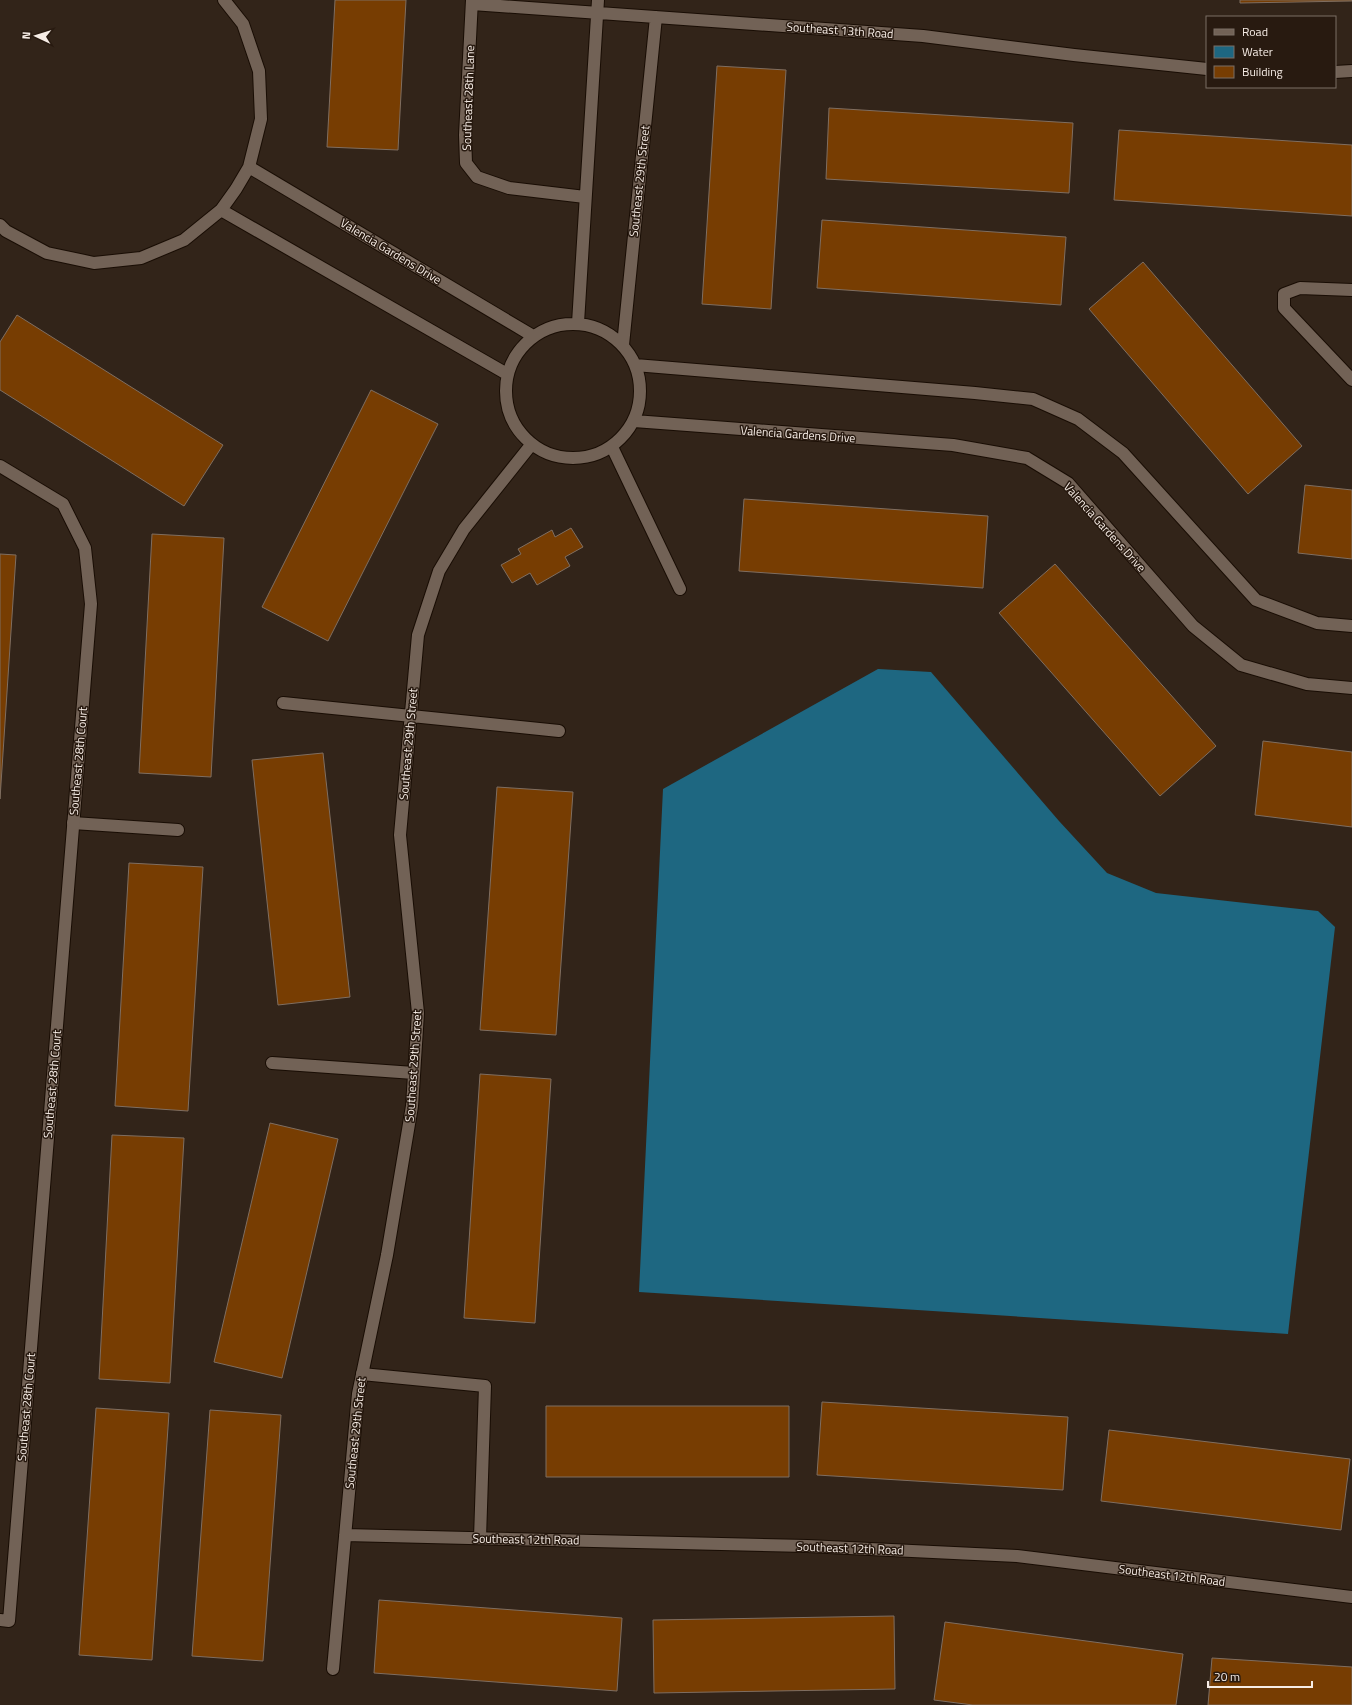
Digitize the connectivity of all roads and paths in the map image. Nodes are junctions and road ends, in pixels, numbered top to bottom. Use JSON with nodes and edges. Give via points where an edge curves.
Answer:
{"nodes":[{"id":1,"x":224,"y":0,"type":"edge"},
{"id":2,"x":598,"y":0,"type":"edge"},
{"id":3,"x":472,"y":2,"type":"edge"},
{"id":4,"x":597,"y":13,"type":"junction"},
{"id":5,"x":656,"y":17,"type":"junction"},
{"id":6,"x":1206,"y":69,"type":"edge"},
{"id":7,"x":1352,"y":71,"type":"edge"},
{"id":8,"x":1336,"y":72,"type":"edge"},
{"id":9,"x":249,"y":167,"type":"junction"},
{"id":10,"x":585,"y":197,"type":"junction"},
{"id":11,"x":221,"y":210,"type":"junction"},
{"id":12,"x":0,"y":225,"type":"edge"},
{"id":13,"x":1352,"y":290,"type":"edge"},
{"id":14,"x":578,"y":323,"type":"junction"},
{"id":15,"x":533,"y":336,"type":"junction"},
{"id":16,"x":623,"y":345,"type":"junction"},
{"id":17,"x":635,"y":365,"type":"junction"},
{"id":18,"x":507,"y":374,"type":"junction"},
{"id":19,"x":1352,"y":380,"type":"edge"},
{"id":20,"x":634,"y":421,"type":"junction"},
{"id":21,"x":531,"y":445,"type":"junction"},
{"id":22,"x":612,"y":447,"type":"junction"},
{"id":23,"x":0,"y":466,"type":"edge"},
{"id":24,"x":680,"y":589,"type":"dead end"},
{"id":25,"x":1352,"y":626,"type":"edge"},
{"id":26,"x":1352,"y":688,"type":"edge"},
{"id":27,"x":283,"y":703,"type":"dead end"},
{"id":28,"x":411,"y":716,"type":"junction"},
{"id":29,"x":559,"y":731,"type":"dead end"},
{"id":30,"x":73,"y":823,"type":"junction"},
{"id":31,"x":178,"y":830,"type":"dead end"},
{"id":32,"x":272,"y":1063,"type":"dead end"},
{"id":33,"x":414,"y":1073,"type":"junction"},
{"id":34,"x":362,"y":1374,"type":"junction"},
{"id":35,"x":345,"y":1535,"type":"junction"},
{"id":36,"x":480,"y":1538,"type":"junction"},
{"id":37,"x":1352,"y":1597,"type":"edge"},
{"id":38,"x":5,"y":1621,"type":"edge"},
{"id":39,"x":333,"y":1669,"type":"dead end"}],
"edges":[{"from":1,"to":9,"type":"street","via":[[242,24],[259,70],[261,119]]},
{"from":2,"to":4,"type":"street"},
{"from":3,"to":4,"type":"street","name":"Southeast 13th Road"},
{"from":3,"to":10,"type":"street","name":"Southeast 28th Lane","via":[[465,135],[466,163],[477,177],[509,188]]},
{"from":4,"to":5,"type":"street","name":"Southeast 13th Road"},
{"from":4,"to":10,"type":"street"},
{"from":5,"to":6,"type":"street","name":"Southeast 13th Road","via":[[922,36]]},
{"from":5,"to":16,"type":"street","name":"Southeast 29th Street"},
{"from":7,"to":8,"type":"street"},
{"from":9,"to":11,"type":"street"},
{"from":9,"to":15,"type":"street","name":"Valencia Gardens Drive"},
{"from":10,"to":14,"type":"street"},
{"from":11,"to":12,"type":"street","via":[[184,240],[141,258],[94,263],[47,253],[6,231]]},
{"from":11,"to":18,"type":"street"},
{"from":13,"to":19,"type":"street","via":[[1300,288],[1284,294],[1284,308]]},
{"from":14,"to":15,"type":"street","via":[[562,323]]},
{"from":14,"to":16,"type":"street","via":[[594,326],[610,334]]},
{"from":15,"to":18,"type":"street","via":[[516,353]]},
{"from":16,"to":17,"type":"street"},
{"from":17,"to":20,"type":"street","via":[[640,384],[640,403]]},
{"from":17,"to":25,"type":"street","via":[[1032,399],[1078,419],[1123,453],[1256,600],[1317,623]]},
{"from":18,"to":21,"type":"street","via":[[505,394],[509,413],[518,430]]},
{"from":20,"to":22,"type":"street"},
{"from":20,"to":26,"type":"street","name":"Valencia Gardens Drive","via":[[953,445],[1027,458],[1068,483],[1194,626],[1242,665],[1307,684]]},
{"from":21,"to":22,"type":"street","via":[[550,455],[571,458],[592,456]]},
{"from":21,"to":28,"type":"street","name":"Southeast 29th Street","via":[[464,529],[439,571],[418,636]]},
{"from":22,"to":24,"type":"street"},
{"from":23,"to":30,"type":"street","name":"Southeast 28th Court","via":[[63,504],[85,548],[91,604]]},
{"from":27,"to":28,"type":"street"},
{"from":28,"to":29,"type":"street"},
{"from":28,"to":33,"type":"street","name":"Southeast 29th Street","via":[[400,835],[418,1013]]},
{"from":30,"to":31,"type":"street"},
{"from":30,"to":38,"type":"street","name":"Southeast 28th Court"},
{"from":32,"to":33,"type":"street"},
{"from":33,"to":34,"type":"street","name":"Southeast 29th Street","via":[[412,1106],[387,1255]]},
{"from":34,"to":35,"type":"street","name":"Southeast 29th Street"},
{"from":34,"to":36,"type":"street","via":[[485,1386]]},
{"from":35,"to":36,"type":"street","name":"Southeast 12th Road"},
{"from":35,"to":39,"type":"street","name":"Southeast 29th Street"},
{"from":36,"to":37,"type":"street","name":"Southeast 12th Road","via":[[807,1546],[1017,1556]]}]}
